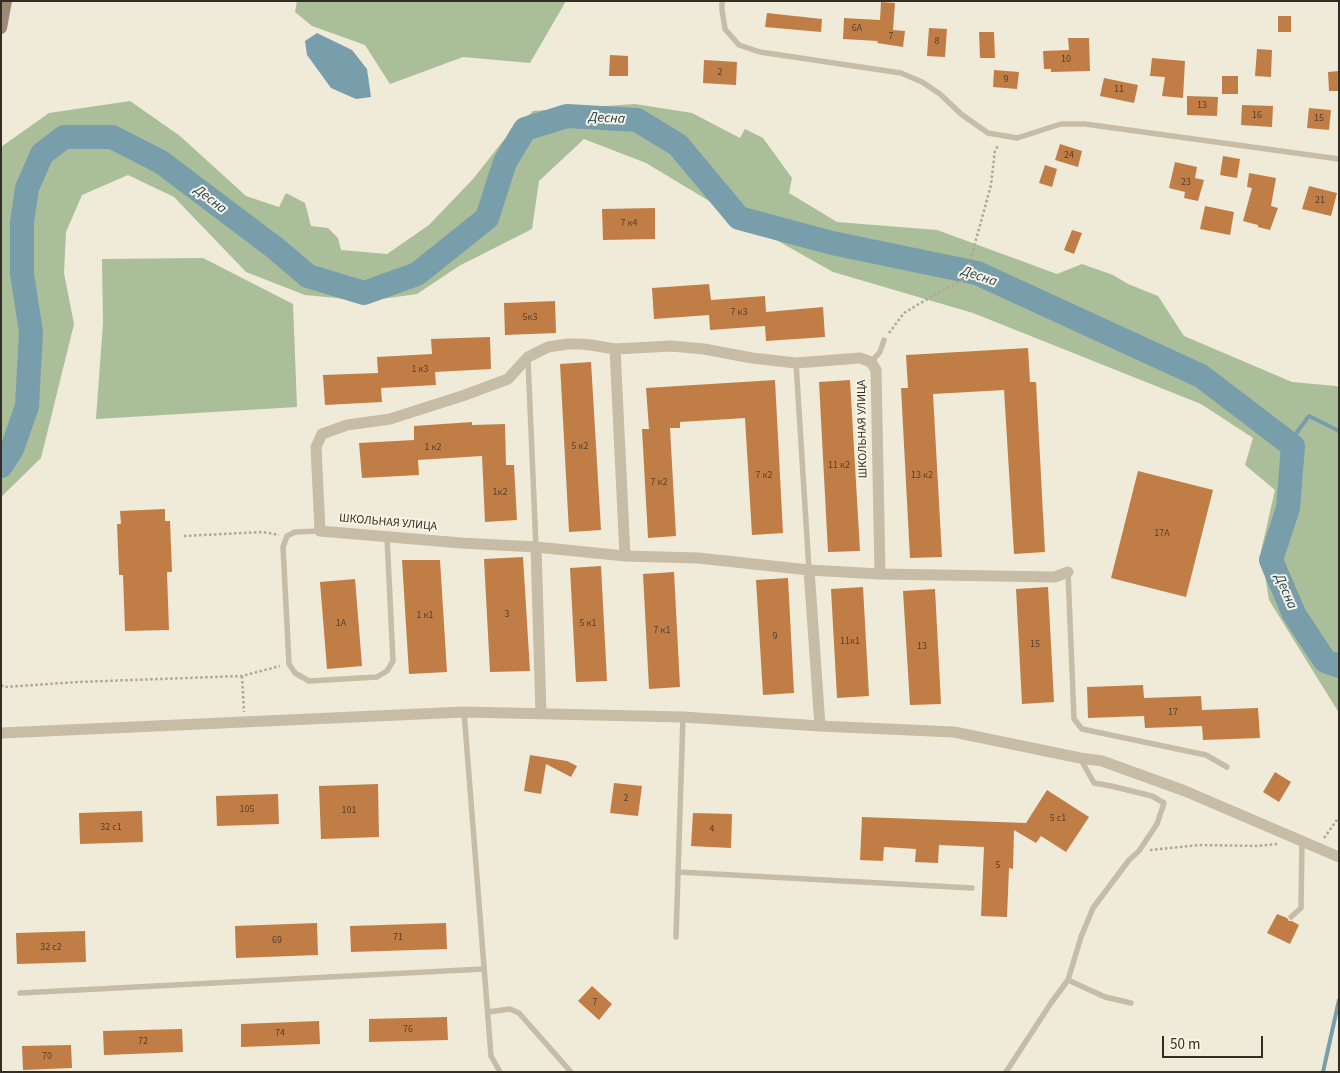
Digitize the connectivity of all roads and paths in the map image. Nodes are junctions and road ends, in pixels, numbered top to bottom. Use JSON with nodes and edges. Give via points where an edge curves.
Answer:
{"nodes":[{"id":1,"x":6,"y":1,"type":"edge"},
{"id":2,"x":722,"y":1,"type":"edge"},
{"id":3,"x":1,"y":28,"type":"edge"},
{"id":4,"x":1004,"y":136,"type":"junction"},
{"id":5,"x":1339,"y":160,"type":"edge"},
{"id":6,"x":884,"y":340,"type":"joint"},
{"id":7,"x":615,"y":349,"type":"junction"},
{"id":8,"x":528,"y":357,"type":"junction"},
{"id":9,"x":871,"y":362,"type":"junction"},
{"id":10,"x":796,"y":363,"type":"junction"},
{"id":11,"x":320,"y":530,"type":"junction"},
{"id":12,"x":184,"y":536,"type":"dead end"},
{"id":13,"x":287,"y":536,"type":"junction"},
{"id":14,"x":387,"y":537,"type":"junction"},
{"id":15,"x":536,"y":547,"type":"junction"},
{"id":16,"x":625,"y":556,"type":"junction"},
{"id":17,"x":809,"y":570,"type":"junction"},
{"id":18,"x":1068,"y":572,"type":"joint"},
{"id":19,"x":880,"y":574,"type":"junction"},
{"id":20,"x":288,"y":664,"type":"junction"},
{"id":21,"x":242,"y":676,"type":"junction"},
{"id":22,"x":1,"y":685,"type":"edge"},
{"id":23,"x":464,"y":712,"type":"junction"},
{"id":24,"x":541,"y":713,"type":"junction"},
{"id":25,"x":683,"y":717,"type":"junction"},
{"id":26,"x":245,"y":722,"type":"junction"},
{"id":27,"x":820,"y":726,"type":"junction"},
{"id":28,"x":1,"y":733,"type":"edge"},
{"id":29,"x":1080,"y":758,"type":"junction"},
{"id":30,"x":1227,"y":767,"type":"dead end"},
{"id":31,"x":1339,"y":817,"type":"edge"},
{"id":32,"x":1298,"y":840,"type":"junction"},
{"id":33,"x":1318,"y":848,"type":"junction"},
{"id":34,"x":1139,"y":851,"type":"junction"},
{"id":35,"x":1339,"y":857,"type":"edge"},
{"id":36,"x":678,"y":872,"type":"junction"},
{"id":37,"x":972,"y":888,"type":"dead end"},
{"id":38,"x":1291,"y":916,"type":"dead end"},
{"id":39,"x":676,"y":937,"type":"dead end"},
{"id":40,"x":484,"y":969,"type":"junction"},
{"id":41,"x":1068,"y":980,"type":"junction"},
{"id":42,"x":20,"y":993,"type":"dead end"},
{"id":43,"x":1131,"y":1003,"type":"dead end"},
{"id":44,"x":488,"y":1012,"type":"junction"},
{"id":45,"x":500,"y":1072,"type":"edge"},
{"id":46,"x":571,"y":1072,"type":"edge"},
{"id":47,"x":1006,"y":1072,"type":"edge"}],
"edges":[{"from":1,"to":3,"type":"street"},
{"from":2,"to":4,"type":"lane","via":[[725,29],[738,45],[760,52],[901,73],[940,94],[988,133]]},
{"from":4,"to":5,"type":"lane","via":[[1017,138],[1061,124],[1085,124]]},
{"from":4,"to":6,"type":"path","via":[[995,150],[991,185],[965,280],[904,313]]},
{"from":6,"to":9,"type":"lane","via":[[880,352]]},
{"from":7,"to":8,"type":"street","name":"ШКОЛЬНАЯ УЛИЦА","via":[[568,344],[548,347]]},
{"from":7,"to":10,"type":"street","name":"ШКОЛЬНАЯ УЛИЦА","via":[[671,346]]},
{"from":7,"to":16,"type":"street"},
{"from":8,"to":11,"type":"street","name":"ШКОЛЬНАЯ УЛИЦА","via":[[508,379],[390,420],[347,425],[322,434],[316,447]]},
{"from":8,"to":15,"type":"lane"},
{"from":9,"to":10,"type":"street","name":"ШКОЛЬНАЯ УЛИЦА","via":[[860,358]]},
{"from":9,"to":19,"type":"street","name":"ШКОЛЬНАЯ УЛИЦА","via":[[876,370]]},
{"from":10,"to":17,"type":"lane"},
{"from":11,"to":13,"type":"lane","via":[[295,532]]},
{"from":11,"to":14,"type":"street","name":"ШКОЛЬНАЯ УЛИЦА"},
{"from":12,"to":13,"type":"path","via":[[263,532]]},
{"from":13,"to":20,"type":"lane","via":[[283,547]]},
{"from":14,"to":15,"type":"street","name":"ШКОЛЬНАЯ УЛИЦА"},
{"from":14,"to":20,"type":"lane","via":[[392,660],[386,671],[377,677],[309,681],[294,673]]},
{"from":15,"to":16,"type":"street","name":"ШКОЛЬНАЯ УЛИЦА"},
{"from":15,"to":24,"type":"street"},
{"from":16,"to":17,"type":"street","name":"ШКОЛЬНАЯ УЛИЦА","via":[[698,558]]},
{"from":17,"to":19,"type":"street","name":"ШКОЛЬНАЯ УЛИЦА"},
{"from":17,"to":27,"type":"street"},
{"from":18,"to":19,"type":"street","name":"ШКОЛЬНАЯ УЛИЦА","via":[[1055,577]]},
{"from":18,"to":30,"type":"lane","via":[[1074,719],[1082,729],[1206,755]]},
{"from":20,"to":21,"type":"path"},
{"from":21,"to":22,"type":"path"},
{"from":21,"to":26,"type":"path"},
{"from":23,"to":24,"type":"street"},
{"from":23,"to":26,"type":"street"},
{"from":23,"to":40,"type":"lane"},
{"from":24,"to":25,"type":"street"},
{"from":25,"to":27,"type":"street"},
{"from":25,"to":36,"type":"lane"},
{"from":26,"to":28,"type":"street"},
{"from":27,"to":29,"type":"street","via":[[954,732]]},
{"from":29,"to":32,"type":"street","via":[[1102,761],[1185,791]]},
{"from":29,"to":34,"type":"lane","via":[[1094,783],[1152,796],[1164,802],[1158,824]]},
{"from":31,"to":33,"type":"path"},
{"from":32,"to":33,"type":"street"},
{"from":32,"to":34,"type":"path","via":[[1258,846],[1199,845]]},
{"from":32,"to":38,"type":"lane","via":[[1301,908]]},
{"from":33,"to":35,"type":"street"},
{"from":34,"to":41,"type":"lane","via":[[1093,908]]},
{"from":36,"to":37,"type":"lane"},
{"from":36,"to":39,"type":"lane"},
{"from":40,"to":42,"type":"lane"},
{"from":40,"to":44,"type":"lane"},
{"from":41,"to":43,"type":"lane","via":[[1105,997]]},
{"from":41,"to":47,"type":"lane"},
{"from":44,"to":45,"type":"lane","via":[[491,1056]]},
{"from":44,"to":46,"type":"lane","via":[[510,1009],[519,1013]]}]}
